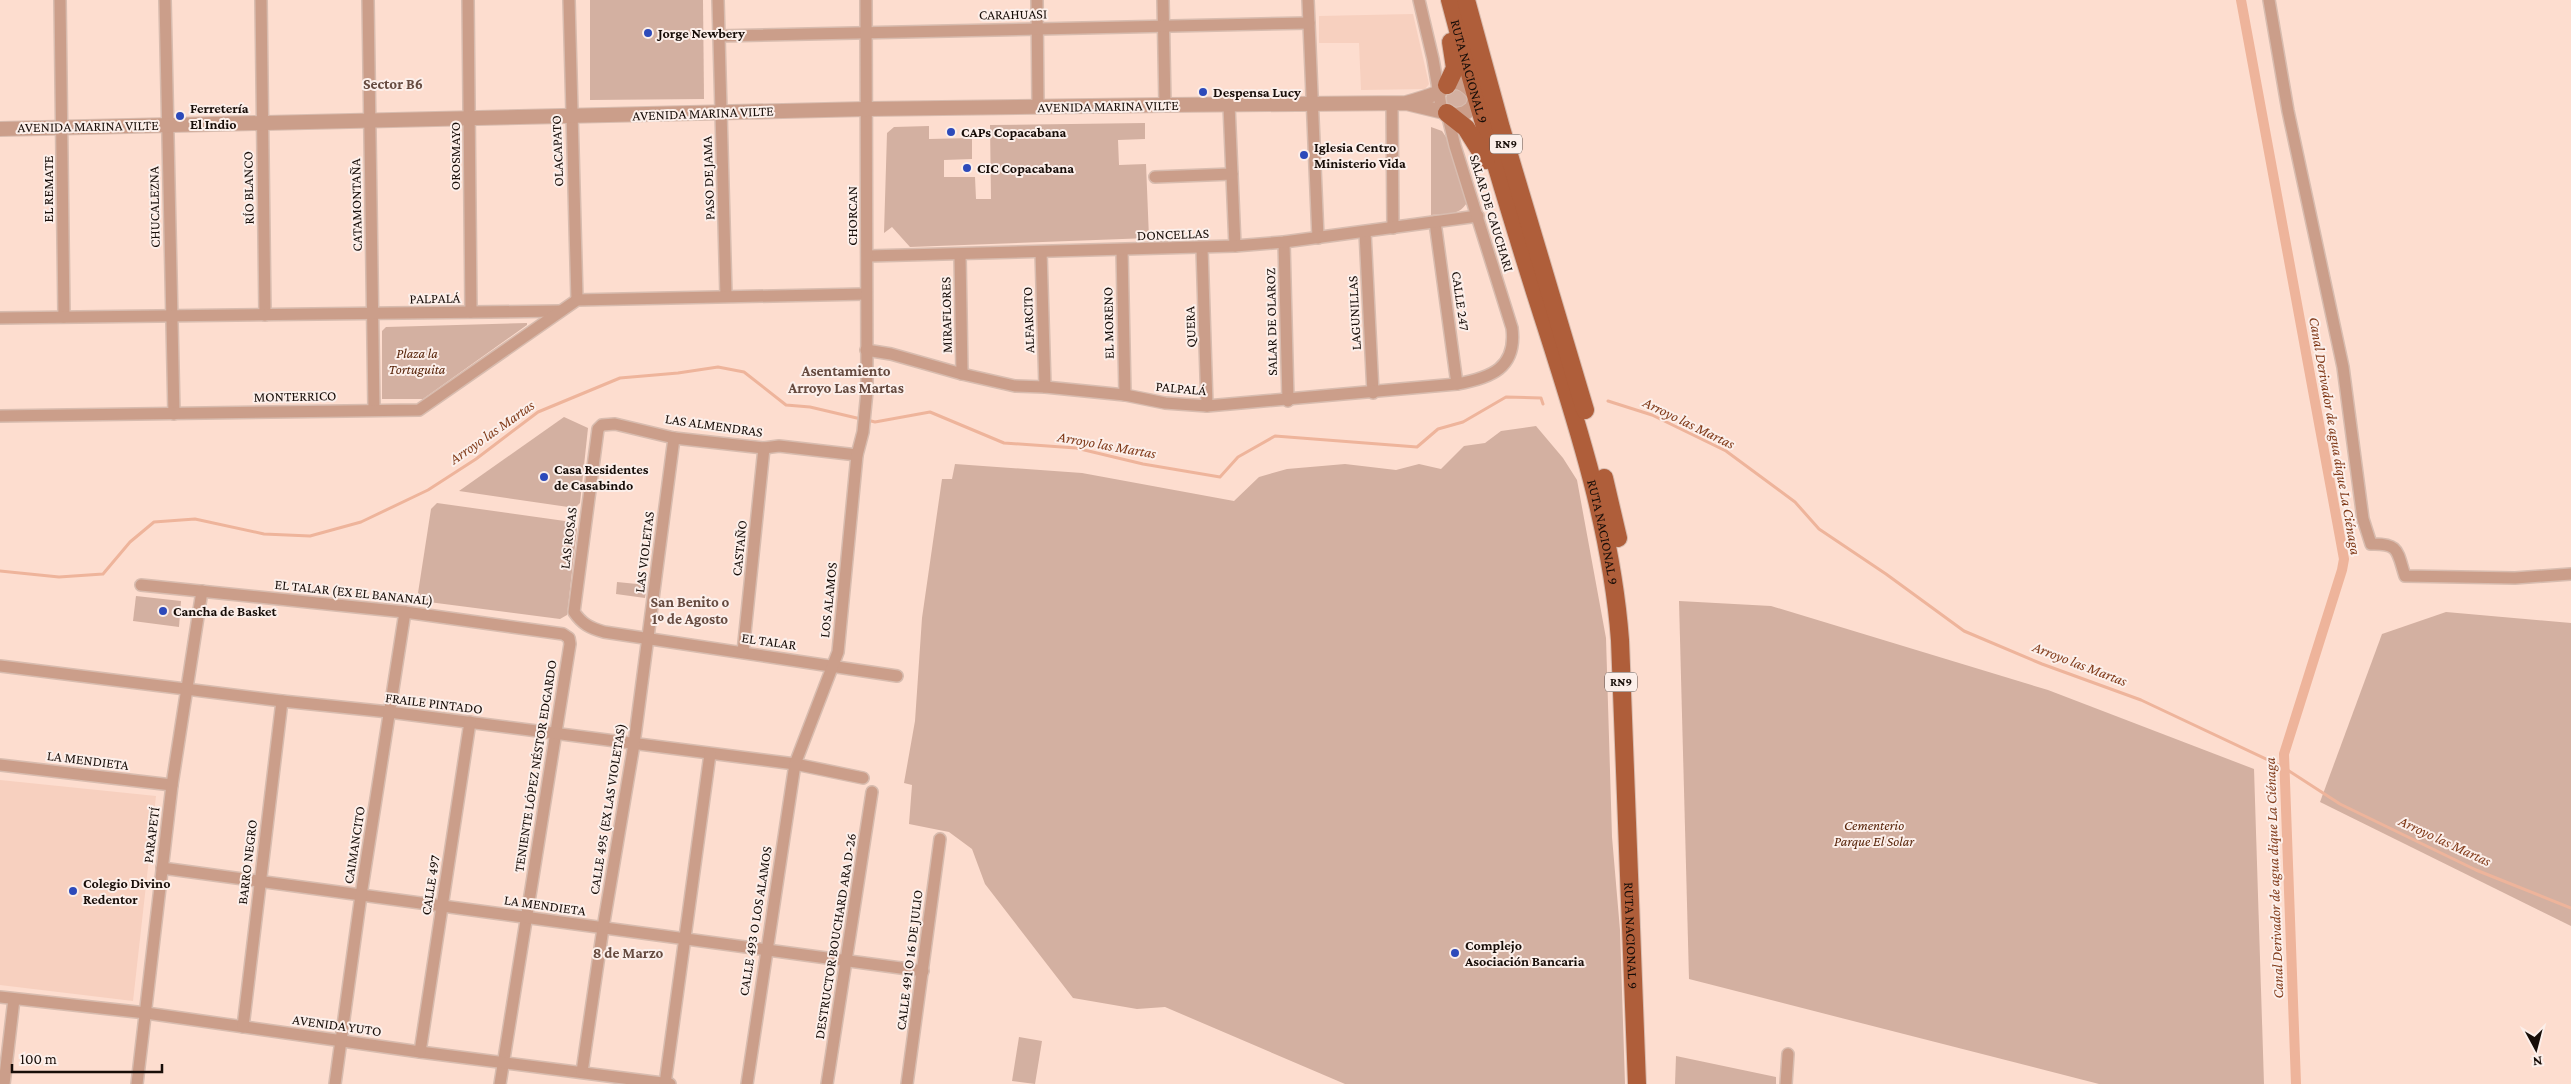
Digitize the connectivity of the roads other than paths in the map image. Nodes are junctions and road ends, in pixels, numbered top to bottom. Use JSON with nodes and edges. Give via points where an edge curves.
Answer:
{"nodes":[{"id":1,"x":60,"y":0,"type":"edge"},
{"id":2,"x":165,"y":0,"type":"edge"},
{"id":3,"x":262,"y":0,"type":"edge"},
{"id":4,"x":368,"y":0,"type":"edge"},
{"id":5,"x":468,"y":0,"type":"edge"},
{"id":6,"x":569,"y":0,"type":"edge"},
{"id":7,"x":718,"y":0,"type":"edge"},
{"id":8,"x":866,"y":0,"type":"edge"},
{"id":9,"x":1037,"y":0,"type":"edge"},
{"id":10,"x":1163,"y":0,"type":"edge"},
{"id":11,"x":1308,"y":0,"type":"edge"},
{"id":12,"x":1418,"y":0,"type":"edge"},
{"id":13,"x":1441,"y":0,"type":"edge"},
{"id":14,"x":1450,"y":0,"type":"edge"},
{"id":15,"x":1466,"y":0,"type":"edge"},
{"id":16,"x":2268,"y":0,"type":"edge"},
{"id":17,"x":1309,"y":23,"type":"junction"},
{"id":18,"x":1164,"y":25,"type":"junction"},
{"id":19,"x":1037,"y":28,"type":"junction"},
{"id":20,"x":866,"y":32,"type":"junction"},
{"id":21,"x":719,"y":36,"type":"junction"},
{"id":22,"x":1433,"y":59,"type":"junction"},
{"id":23,"x":1484,"y":66,"type":"junction"},
{"id":24,"x":1450,"y":83,"type":"junction"},
{"id":25,"x":1476,"y":97,"type":"junction"},
{"id":26,"x":1392,"y":103,"type":"junction"},
{"id":27,"x":1406,"y":103,"type":"junction"},
{"id":28,"x":1312,"y":104,"type":"junction"},
{"id":29,"x":1229,"y":105,"type":"junction"},
{"id":30,"x":1165,"y":106,"type":"junction"},
{"id":31,"x":1038,"y":107,"type":"junction"},
{"id":32,"x":867,"y":109,"type":"junction"},
{"id":33,"x":721,"y":113,"type":"junction"},
{"id":34,"x":1447,"y":113,"type":"junction"},
{"id":35,"x":571,"y":116,"type":"junction"},
{"id":36,"x":470,"y":118,"type":"junction"},
{"id":37,"x":369,"y":120,"type":"junction"},
{"id":38,"x":262,"y":122,"type":"junction"},
{"id":39,"x":168,"y":125,"type":"junction"},
{"id":40,"x":63,"y":127,"type":"junction"},
{"id":41,"x":0,"y":129,"type":"edge"},
{"id":42,"x":1232,"y":174,"type":"junction"},
{"id":43,"x":1155,"y":177,"type":"dead end"},
{"id":44,"x":1510,"y":209,"type":"junction"},
{"id":45,"x":1478,"y":216,"type":"junction"},
{"id":46,"x":1435,"y":222,"type":"junction"},
{"id":47,"x":1393,"y":228,"type":"junction"},
{"id":48,"x":1531,"y":229,"type":"junction"},
{"id":49,"x":1365,"y":232,"type":"junction"},
{"id":50,"x":1318,"y":238,"type":"junction"},
{"id":51,"x":1284,"y":242,"type":"junction"},
{"id":52,"x":1235,"y":246,"type":"junction"},
{"id":53,"x":1202,"y":248,"type":"junction"},
{"id":54,"x":1122,"y":250,"type":"junction"},
{"id":55,"x":1041,"y":252,"type":"junction"},
{"id":56,"x":960,"y":255,"type":"junction"},
{"id":57,"x":868,"y":256,"type":"junction"},
{"id":58,"x":866,"y":294,"type":"junction"},
{"id":59,"x":726,"y":296,"type":"junction"},
{"id":60,"x":577,"y":300,"type":"junction"},
{"id":61,"x":560,"y":311,"type":"junction"},
{"id":62,"x":471,"y":312,"type":"junction"},
{"id":63,"x":374,"y":314,"type":"junction"},
{"id":64,"x":265,"y":315,"type":"junction"},
{"id":65,"x":172,"y":316,"type":"junction"},
{"id":66,"x":64,"y":317,"type":"junction"},
{"id":67,"x":0,"y":318,"type":"edge"},
{"id":68,"x":866,"y":350,"type":"junction"},
{"id":69,"x":1495,"y":372,"type":"joint"},
{"id":70,"x":962,"y":374,"type":"junction"},
{"id":71,"x":1457,"y":384,"type":"junction"},
{"id":72,"x":1045,"y":387,"type":"junction"},
{"id":73,"x":1373,"y":393,"type":"junction"},
{"id":74,"x":1125,"y":395,"type":"junction"},
{"id":75,"x":1288,"y":400,"type":"junction"},
{"id":76,"x":1207,"y":406,"type":"junction"},
{"id":77,"x":374,"y":409,"type":"junction"},
{"id":78,"x":174,"y":414,"type":"junction"},
{"id":79,"x":0,"y":416,"type":"edge"},
{"id":80,"x":598,"y":429,"type":"joint"},
{"id":81,"x":863,"y":432,"type":"joint"},
{"id":82,"x":674,"y":438,"type":"junction"},
{"id":83,"x":764,"y":448,"type":"junction"},
{"id":84,"x":857,"y":455,"type":"junction"},
{"id":85,"x":2571,"y":574,"type":"edge"},
{"id":86,"x":142,"y":585,"type":"dead end"},
{"id":87,"x":202,"y":591,"type":"junction"},
{"id":88,"x":405,"y":612,"type":"junction"},
{"id":89,"x":579,"y":620,"type":"joint"},
{"id":90,"x":563,"y":634,"type":"joint"},
{"id":91,"x":648,"y":640,"type":"junction"},
{"id":92,"x":743,"y":652,"type":"junction"},
{"id":93,"x":834,"y":665,"type":"junction"},
{"id":94,"x":0,"y":666,"type":"edge"},
{"id":95,"x":897,"y":676,"type":"dead end"},
{"id":96,"x":187,"y":689,"type":"junction"},
{"id":97,"x":282,"y":701,"type":"junction"},
{"id":98,"x":389,"y":712,"type":"junction"},
{"id":99,"x":470,"y":722,"type":"junction"},
{"id":100,"x":556,"y":734,"type":"junction"},
{"id":101,"x":634,"y":744,"type":"junction"},
{"id":102,"x":710,"y":754,"type":"junction"},
{"id":103,"x":795,"y":764,"type":"junction"},
{"id":104,"x":0,"y":765,"type":"edge"},
{"id":105,"x":863,"y":778,"type":"dead end"},
{"id":106,"x":172,"y":785,"type":"junction"},
{"id":107,"x":872,"y":792,"type":"dead end"},
{"id":108,"x":940,"y":840,"type":"dead end"},
{"id":109,"x":162,"y":868,"type":"junction"},
{"id":110,"x":260,"y":881,"type":"junction"},
{"id":111,"x":361,"y":895,"type":"junction"},
{"id":112,"x":442,"y":906,"type":"junction"},
{"id":113,"x":526,"y":918,"type":"junction"},
{"id":114,"x":602,"y":928,"type":"junction"},
{"id":115,"x":685,"y":939,"type":"junction"},
{"id":116,"x":765,"y":950,"type":"junction"},
{"id":117,"x":847,"y":960,"type":"junction"},
{"id":118,"x":923,"y":970,"type":"junction"},
{"id":119,"x":0,"y":998,"type":"edge"},
{"id":120,"x":14,"y":999,"type":"junction"},
{"id":121,"x":146,"y":1013,"type":"junction"},
{"id":122,"x":243,"y":1027,"type":"junction"},
{"id":123,"x":341,"y":1041,"type":"junction"},
{"id":124,"x":420,"y":1052,"type":"junction"},
{"id":125,"x":1788,"y":1054,"type":"dead end"},
{"id":126,"x":503,"y":1062,"type":"junction"},
{"id":127,"x":582,"y":1072,"type":"junction"},
{"id":128,"x":4,"y":1084,"type":"edge"},
{"id":129,"x":137,"y":1084,"type":"edge"},
{"id":130,"x":335,"y":1084,"type":"edge"},
{"id":131,"x":500,"y":1084,"type":"edge"},
{"id":132,"x":665,"y":1084,"type":"edge"},
{"id":133,"x":670,"y":1084,"type":"edge"},
{"id":134,"x":746,"y":1084,"type":"edge"},
{"id":135,"x":827,"y":1084,"type":"edge"},
{"id":136,"x":907,"y":1084,"type":"edge"},
{"id":137,"x":1637,"y":1084,"type":"edge"},
{"id":138,"x":1648,"y":1084,"type":"edge"},
{"id":139,"x":1786,"y":1084,"type":"edge"}],
"edges":[{"from":1,"to":40,"type":"street","name":"EL REMATE"},
{"from":2,"to":39,"type":"street","name":"CHUCALEZNA"},
{"from":3,"to":38,"type":"street","name":"RÍO BLANCO"},
{"from":4,"to":37,"type":"street","name":"CATAMONTAÑA"},
{"from":5,"to":36,"type":"street","name":"OROSMAYO"},
{"from":6,"to":35,"type":"street","name":"OLACAPATO"},
{"from":7,"to":21,"type":"street","name":"PASO DE JAMA"},
{"from":8,"to":20,"type":"street","name":"CHORCAN"},
{"from":9,"to":19,"type":"street"},
{"from":10,"to":18,"type":"street"},
{"from":11,"to":17,"type":"street"},
{"from":12,"to":22,"type":"street","name":"SALAR DE CAUCHARI"},
{"from":13,"to":24,"type":"main road","via":[[1454,53],[1455,68]]},
{"from":14,"to":25,"type":"main road","name":"RUTA NACIONAL 9","number":"RN9"},
{"from":15,"to":23,"type":"main road","name":"RUTA NACIONAL 9","number":"RN9"},
{"from":16,"to":85,"type":"street","via":[[2288,112],[2343,367],[2363,518],[2371,544],[2387,544],[2396,549],[2405,576],[2515,578]]},
{"from":17,"to":18,"type":"street","name":"CARAHUASI"},
{"from":17,"to":28,"type":"street"},
{"from":18,"to":19,"type":"street","name":"CARAHUASI"},
{"from":18,"to":30,"type":"street"},
{"from":19,"to":20,"type":"street","name":"CARAHUASI"},
{"from":19,"to":31,"type":"street"},
{"from":20,"to":21,"type":"street","name":"CARAHUASI"},
{"from":20,"to":32,"type":"street","name":"CHORCAN"},
{"from":21,"to":33,"type":"street","name":"PASO DE JAMA"},
{"from":22,"to":24,"type":"street"},
{"from":22,"to":24,"type":"street","name":"SALAR DE CAUCHARI"},
{"from":23,"to":25,"type":"main road"},
{"from":23,"to":48,"type":"main road","name":"RUTA NACIONAL 9","number":"RN9"},
{"from":24,"to":25,"type":"street","via":[[1470,89]]},
{"from":24,"to":27,"type":"street","name":"AVENIDA MARINA VILTE"},
{"from":24,"to":34,"type":"street","name":"SALAR DE CAUCHARI","via":[[1441,106]]},
{"from":25,"to":34,"type":"street","name":"AVENIDA MARINA VILTE","via":[[1472,108],[1465,113]]},
{"from":25,"to":44,"type":"main road","name":"RUTA NACIONAL 9","number":"RN9"},
{"from":25,"to":48,"type":"main road","via":[[1491,120],[1522,213]]},
{"from":26,"to":27,"type":"street","name":"AVENIDA MARINA VILTE"},
{"from":26,"to":28,"type":"street","name":"AVENIDA MARINA VILTE"},
{"from":26,"to":47,"type":"street"},
{"from":27,"to":34,"type":"street","name":"AVENIDA MARINA VILTE"},
{"from":28,"to":29,"type":"street","name":"AVENIDA MARINA VILTE"},
{"from":28,"to":50,"type":"street"},
{"from":29,"to":30,"type":"street","name":"AVENIDA MARINA VILTE"},
{"from":29,"to":42,"type":"street"},
{"from":30,"to":31,"type":"street","name":"AVENIDA MARINA VILTE"},
{"from":31,"to":32,"type":"street","name":"AVENIDA MARINA VILTE"},
{"from":32,"to":33,"type":"street","name":"AVENIDA MARINA VILTE"},
{"from":32,"to":57,"type":"street","name":"CHORCAN"},
{"from":33,"to":35,"type":"street","name":"AVENIDA MARINA VILTE"},
{"from":33,"to":59,"type":"street","name":"PASO DE JAMA"},
{"from":34,"to":44,"type":"main road","via":[[1474,138]]},
{"from":34,"to":45,"type":"street","name":"SALAR DE CAUCHARI"},
{"from":35,"to":36,"type":"street","name":"AVENIDA MARINA VILTE"},
{"from":35,"to":60,"type":"street","name":"OLACAPATO"},
{"from":36,"to":37,"type":"street","name":"AVENIDA MARINA VILTE"},
{"from":36,"to":62,"type":"street","name":"OROSMAYO"},
{"from":37,"to":38,"type":"street","name":"AVENIDA MARINA VILTE"},
{"from":37,"to":63,"type":"street","name":"CATAMONTAÑA"},
{"from":38,"to":39,"type":"street","name":"AVENIDA MARINA VILTE"},
{"from":38,"to":64,"type":"street","name":"RÍO BLANCO"},
{"from":39,"to":40,"type":"street","name":"AVENIDA MARINA VILTE"},
{"from":39,"to":65,"type":"street","name":"CHUCALEZNA"},
{"from":40,"to":41,"type":"street","name":"AVENIDA MARINA VILTE"},
{"from":40,"to":66,"type":"street","name":"EL REMATE"},
{"from":42,"to":43,"type":"street"},
{"from":42,"to":52,"type":"street"},
{"from":44,"to":137,"type":"main road","name":"RUTA NACIONAL 9","number":"RN9","via":[[1586,452],[1614,578],[1620,640]]},
{"from":45,"to":46,"type":"street","name":"DONCELLAS"},
{"from":45,"to":69,"type":"street","name":"SALAR DE CAUCHARI","via":[[1514,342],[1506,363]]},
{"from":46,"to":47,"type":"street","name":"DONCELLAS"},
{"from":46,"to":71,"type":"street","name":"CALLE 247"},
{"from":47,"to":49,"type":"street","name":"DONCELLAS"},
{"from":48,"to":138,"type":"main road","name":"RUTA NACIONAL 9","number":"RN9","via":[[1612,508],[1626,586]]},
{"from":49,"to":50,"type":"street","name":"DONCELLAS"},
{"from":49,"to":73,"type":"street","name":"LAGUNILLAS"},
{"from":50,"to":51,"type":"street","name":"DONCELLAS"},
{"from":51,"to":52,"type":"street","name":"DONCELLAS"},
{"from":51,"to":75,"type":"street","name":"SALAR DE OLAROZ"},
{"from":52,"to":53,"type":"street","name":"DONCELLAS"},
{"from":53,"to":54,"type":"street","name":"DONCELLAS"},
{"from":53,"to":76,"type":"street","name":"QUERA"},
{"from":54,"to":55,"type":"street","name":"DONCELLAS"},
{"from":54,"to":74,"type":"street","name":"EL MORENO"},
{"from":55,"to":56,"type":"street","name":"DONCELLAS"},
{"from":55,"to":72,"type":"street","name":"ALFARCITO"},
{"from":56,"to":57,"type":"street","name":"DONCELLAS"},
{"from":56,"to":70,"type":"street","name":"MIRAFLORES"},
{"from":57,"to":58,"type":"street","name":"CHORCAN"},
{"from":58,"to":59,"type":"street"},
{"from":58,"to":68,"type":"street","name":"CHORCAN"},
{"from":59,"to":60,"type":"street"},
{"from":60,"to":61,"type":"street"},
{"from":61,"to":62,"type":"street","name":"PALPALÁ"},
{"from":61,"to":77,"type":"street","name":"MONTERRICO","via":[[419,410]]},
{"from":62,"to":63,"type":"street","name":"PALPALÁ"},
{"from":63,"to":64,"type":"street","name":"PALPALÁ"},
{"from":63,"to":77,"type":"street","name":"CATAMONTAÑA"},
{"from":64,"to":65,"type":"street","name":"PALPALÁ"},
{"from":65,"to":66,"type":"street","name":"PALPALÁ"},
{"from":65,"to":78,"type":"street","name":"CHUCALEZNA"},
{"from":66,"to":67,"type":"street","name":"PALPALÁ"},
{"from":68,"to":70,"type":"street","name":"PALPALÁ"},
{"from":68,"to":81,"type":"street","name":"CHORCAN"},
{"from":69,"to":71,"type":"street","name":"PALPALÁ"},
{"from":70,"to":72,"type":"street","name":"PALPALÁ","via":[[1015,386]]},
{"from":71,"to":73,"type":"street","name":"PALPALÁ"},
{"from":72,"to":74,"type":"street","name":"PALPALÁ"},
{"from":73,"to":75,"type":"street","name":"PALPALÁ"},
{"from":74,"to":76,"type":"street","name":"PALPALÁ","via":[[1165,404]]},
{"from":75,"to":76,"type":"street","name":"PALPALÁ"},
{"from":77,"to":78,"type":"street","name":"MONTERRICO"},
{"from":78,"to":79,"type":"street","name":"MONTERRICO"},
{"from":80,"to":82,"type":"street","name":"LAS ALMENDRAS","via":[[602,425],[614,424]]},
{"from":80,"to":89,"type":"street","name":"LAS ROSAS","via":[[574,612]]},
{"from":81,"to":84,"type":"street","name":"LOS ALAMOS"},
{"from":82,"to":83,"type":"street","name":"LAS ALMENDRAS"},
{"from":82,"to":91,"type":"street","name":"LAS VIOLETAS"},
{"from":83,"to":84,"type":"street","name":"LAS ALMENDRAS","via":[[779,446]]},
{"from":83,"to":92,"type":"street","name":"CASTAÑO"},
{"from":84,"to":93,"type":"street","name":"LOS ALAMOS","via":[[838,652]]},
{"from":86,"to":87,"type":"street","name":"EL TALAR (EX EL BANANAL)"},
{"from":87,"to":88,"type":"street","name":"EL TALAR (EX EL BANANAL)"},
{"from":87,"to":96,"type":"street","name":"PARAPETÍ"},
{"from":88,"to":90,"type":"street","name":"EL TALAR (EX EL BANANAL)"},
{"from":88,"to":98,"type":"street","name":"CAIMANCITO"},
{"from":89,"to":91,"type":"street","name":"EL TALAR","via":[[604,632]]},
{"from":90,"to":100,"type":"street","name":"TENIENTE LÓPEZ NÉSTOR EDGARDO","via":[[569,638],[570,644]]},
{"from":91,"to":92,"type":"street","name":"EL TALAR"},
{"from":91,"to":101,"type":"street","name":"CALLE 495 (EX LAS VIOLETAS)"},
{"from":92,"to":93,"type":"street","name":"EL TALAR"},
{"from":93,"to":95,"type":"street","name":"EL TALAR"},
{"from":93,"to":103,"type":"street","name":"LOS ALAMOS"},
{"from":94,"to":96,"type":"street","name":"FRAILE PINTADO"},
{"from":96,"to":97,"type":"street","name":"FRAILE PINTADO"},
{"from":96,"to":106,"type":"street","name":"PARAPETÍ"},
{"from":97,"to":98,"type":"street","name":"FRAILE PINTADO"},
{"from":97,"to":110,"type":"street","name":"BARRO NEGRO"},
{"from":98,"to":99,"type":"street","name":"FRAILE PINTADO"},
{"from":98,"to":111,"type":"street","name":"CAIMANCITO"},
{"from":99,"to":100,"type":"street","name":"FRAILE PINTADO"},
{"from":99,"to":112,"type":"street","name":"CALLE 497"},
{"from":100,"to":101,"type":"street","name":"FRAILE PINTADO"},
{"from":100,"to":113,"type":"street","name":"TENIENTE LÓPEZ NÉSTOR EDGARDO"},
{"from":101,"to":102,"type":"street","name":"FRAILE PINTADO"},
{"from":101,"to":114,"type":"street","name":"CALLE 495 (EX LAS VIOLETAS)"},
{"from":102,"to":103,"type":"street","name":"FRAILE PINTADO"},
{"from":102,"to":115,"type":"street"},
{"from":103,"to":105,"type":"street","name":"FRAILE PINTADO"},
{"from":103,"to":116,"type":"street","name":"CALLE 493 O LOS ALAMOS"},
{"from":104,"to":106,"type":"street","name":"LA MENDIETA"},
{"from":106,"to":109,"type":"street","name":"PARAPETÍ"},
{"from":107,"to":117,"type":"street","name":"DESTRUCTOR BOUCHARD ARA D-26"},
{"from":108,"to":118,"type":"street","name":"CALLE 491 O 16 DE JULIO"},
{"from":109,"to":110,"type":"street","name":"LA MENDIETA"},
{"from":109,"to":121,"type":"street","name":"PARAPETÍ"},
{"from":110,"to":111,"type":"street","name":"LA MENDIETA"},
{"from":110,"to":122,"type":"street","name":"BARRO NEGRO"},
{"from":111,"to":112,"type":"street","name":"LA MENDIETA"},
{"from":111,"to":123,"type":"street","name":"CAIMANCITO"},
{"from":112,"to":113,"type":"street","name":"LA MENDIETA"},
{"from":112,"to":124,"type":"street","name":"CALLE 497"},
{"from":113,"to":114,"type":"street","name":"LA MENDIETA"},
{"from":113,"to":126,"type":"street","name":"TENIENTE LÓPEZ NÉSTOR EDGARDO"},
{"from":114,"to":115,"type":"street","name":"LA MENDIETA"},
{"from":114,"to":127,"type":"street","name":"CALLE 495 (EX LAS VIOLETAS)"},
{"from":115,"to":116,"type":"street","name":"LA MENDIETA"},
{"from":115,"to":132,"type":"street"},
{"from":116,"to":117,"type":"street","name":"LA MENDIETA"},
{"from":116,"to":134,"type":"street","name":"CALLE 493 O LOS ALAMOS"},
{"from":117,"to":118,"type":"street","name":"LA MENDIETA"},
{"from":117,"to":135,"type":"street","name":"DESTRUCTOR BOUCHARD ARA D-26"},
{"from":118,"to":136,"type":"street","name":"CALLE 491 O 16 DE JULIO"},
{"from":119,"to":120,"type":"street","name":"AVENIDA YUTO"},
{"from":120,"to":121,"type":"street","name":"AVENIDA YUTO"},
{"from":120,"to":128,"type":"street"},
{"from":121,"to":122,"type":"street","name":"AVENIDA YUTO"},
{"from":121,"to":129,"type":"street","name":"PARAPETÍ"},
{"from":122,"to":123,"type":"street","name":"AVENIDA YUTO"},
{"from":123,"to":124,"type":"street","name":"AVENIDA YUTO"},
{"from":123,"to":130,"type":"street","name":"CAIMANCITO"},
{"from":124,"to":126,"type":"street","name":"AVENIDA YUTO"},
{"from":125,"to":139,"type":"street"},
{"from":126,"to":127,"type":"street","name":"AVENIDA YUTO"},
{"from":126,"to":131,"type":"street","name":"TENIENTE LÓPEZ NÉSTOR EDGARDO"},
{"from":127,"to":132,"type":"street","name":"AVENIDA YUTO"},
{"from":132,"to":133,"type":"street","name":"AVENIDA YUTO"}]}
